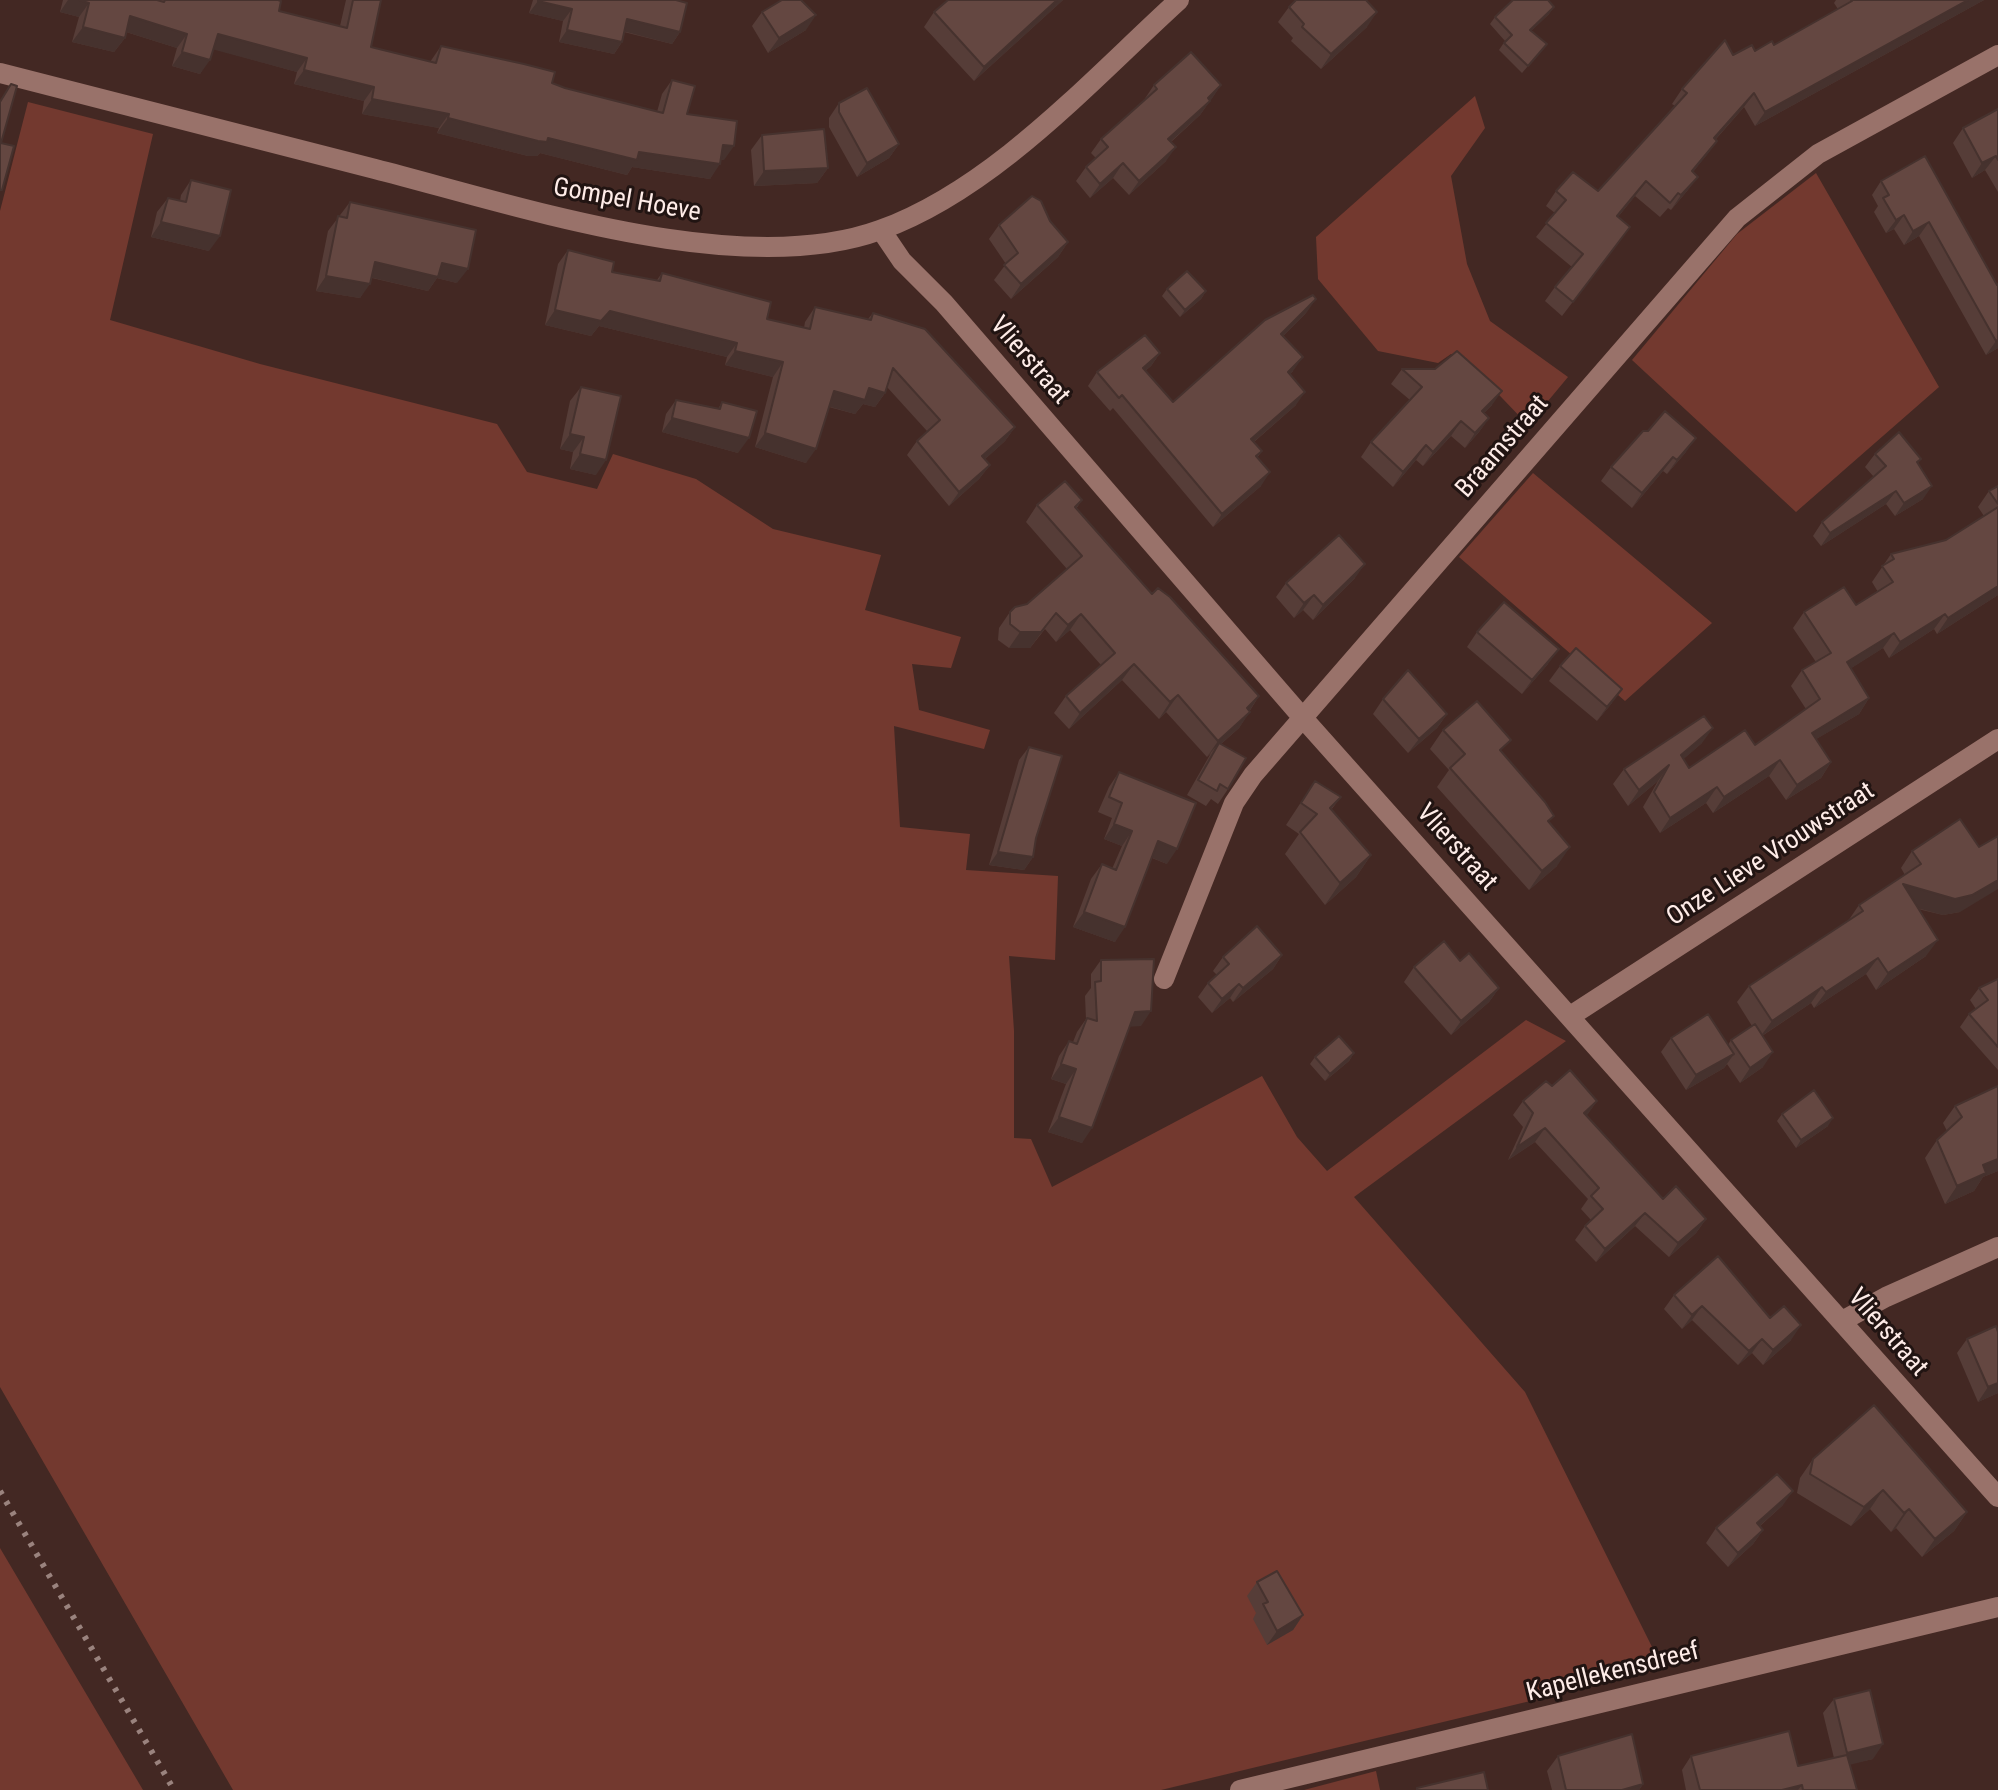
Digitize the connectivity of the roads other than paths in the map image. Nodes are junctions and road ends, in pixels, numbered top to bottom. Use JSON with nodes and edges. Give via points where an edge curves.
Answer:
{"nodes":[{"id":1,"x":1179,"y":0,"type":"edge"},
{"id":2,"x":1998,"y":55,"type":"edge"},
{"id":3,"x":0,"y":73,"type":"edge"},
{"id":4,"x":881,"y":230,"type":"junction"},
{"id":5,"x":1302,"y":717,"type":"junction"},
{"id":6,"x":1998,"y":739,"type":"edge"},
{"id":7,"x":1164,"y":979,"type":"dead end"},
{"id":8,"x":1572,"y":1015,"type":"junction"},
{"id":9,"x":1998,"y":1247,"type":"edge"},
{"id":10,"x":1842,"y":1321,"type":"junction"},
{"id":11,"x":1998,"y":1497,"type":"edge"},
{"id":12,"x":1998,"y":1607,"type":"edge"},
{"id":13,"x":1240,"y":1790,"type":"edge"}],
"edges":[{"from":1,"to":4,"type":"street","name":"Gompel Hoeve","via":[[1025,140],[941,203]]},
{"from":2,"to":5,"type":"street","name":"Braamstraat","via":[[1818,154],[1737,218]]},
{"from":3,"to":4,"type":"street","name":"Gompel Hoeve","via":[[645,236],[809,247]]},
{"from":4,"to":5,"type":"street","name":"Vlierstraat","via":[[902,261]]},
{"from":5,"to":7,"type":"street","name":"Braamstraat","via":[[1234,803]]},
{"from":5,"to":8,"type":"street","name":"Vlierstraat"},
{"from":6,"to":8,"type":"street","name":"Onze Lieve Vrouwstraat"},
{"from":8,"to":10,"type":"street","name":"Vlierstraat"},
{"from":9,"to":10,"type":"street"},
{"from":10,"to":11,"type":"street","name":"Vlierstraat"},
{"from":12,"to":13,"type":"street","name":"Kapellekensdreef"}]}
